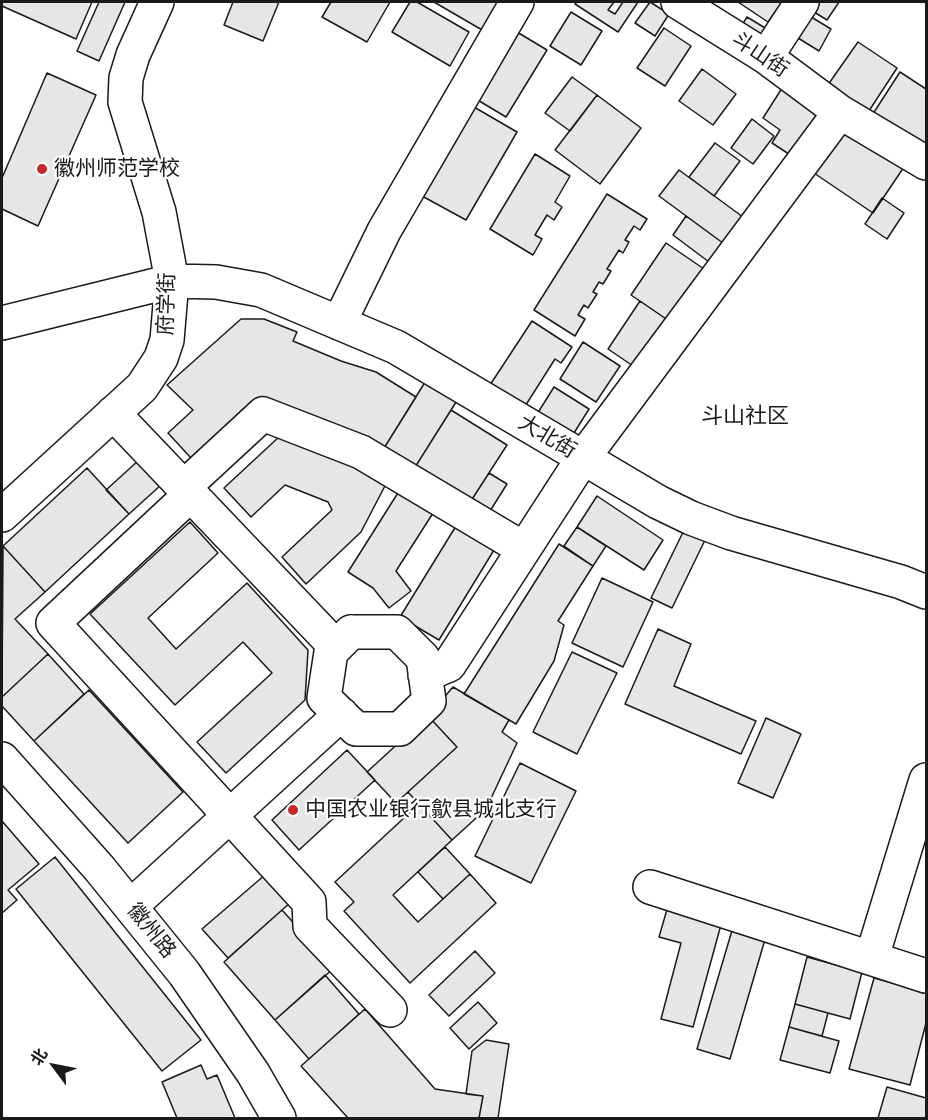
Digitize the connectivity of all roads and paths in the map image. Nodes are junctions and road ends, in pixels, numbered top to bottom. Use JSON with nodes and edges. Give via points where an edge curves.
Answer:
{"nodes":[{"id":1,"x":157,"y":2,"type":"edge"},
{"id":2,"x":517,"y":2,"type":"edge"},
{"id":3,"x":678,"y":2,"type":"edge"},
{"id":4,"x":802,"y":2,"type":"edge"},
{"id":5,"x":766,"y":57,"type":"junction"},
{"id":6,"x":840,"y":112,"type":"junction"},
{"id":7,"x":927,"y":164,"type":"edge"},
{"id":8,"x":172,"y":281,"type":"junction"},
{"id":9,"x":2,"y":323,"type":"edge"},
{"id":10,"x":339,"y":323,"type":"junction"},
{"id":11,"x":113,"y":413,"type":"junction"},
{"id":12,"x":583,"y":458,"type":"junction"},
{"id":13,"x":188,"y":491,"type":"junction"},
{"id":14,"x":2,"y":515,"type":"edge"},
{"id":15,"x":524,"y":549,"type":"junction"},
{"id":16,"x":927,"y":592,"type":"edge"},
{"id":17,"x":336,"y":647,"type":"junction"},
{"id":18,"x":425,"y":675,"type":"junction"},
{"id":19,"x":340,"y":714,"type":"junction"},
{"id":20,"x":2,"y":759,"type":"edge"},
{"id":21,"x":927,"y":780,"type":"edge"},
{"id":22,"x":230,"y":816,"type":"junction"},
{"id":23,"x":651,"y":888,"type":"dead end"},
{"id":24,"x":131,"y":906,"type":"junction"},
{"id":25,"x":872,"y":957,"type":"junction"},
{"id":26,"x":927,"y":976,"type":"edge"},
{"id":27,"x":390,"y":1010,"type":"dead end"},
{"id":28,"x":279,"y":1119,"type":"edge"}],
"edges":[{"from":1,"to":8,"type":"street","name":"府学街","via":[[132,55],[125,102],[159,212]]},
{"from":2,"to":10,"type":"street","via":[[384,231]]},
{"from":3,"to":5,"type":"street","name":"斗山街"},
{"from":4,"to":5,"type":"street"},
{"from":5,"to":6,"type":"street","name":"斗山街"},
{"from":6,"to":7,"type":"street","name":"斗山街"},
{"from":6,"to":12,"type":"street"},
{"from":8,"to":9,"type":"street","name":"大北街"},
{"from":8,"to":10,"type":"street","name":"大北街","via":[[216,282],[261,290]]},
{"from":8,"to":11,"type":"street","name":"府学街","via":[[170,322],[161,358],[142,387]]},
{"from":10,"to":12,"type":"street","name":"大北街","via":[[396,347]]},
{"from":11,"to":13,"type":"street"},
{"from":11,"to":14,"type":"street","name":"府学街"},
{"from":12,"to":15,"type":"street"},
{"from":12,"to":16,"type":"street","name":"大北街","via":[[691,518]]},
{"from":13,"to":15,"type":"street","via":[[263,414],[361,452]]},
{"from":13,"to":17,"type":"street"},
{"from":13,"to":22,"type":"street","via":[[53,623]]},
{"from":15,"to":18,"type":"street","via":[[449,665]]},
{"from":17,"to":18,"type":"street","via":[[351,632],[398,632],[423,658]]},
{"from":17,"to":19,"type":"street","via":[[331,652],[324,698]]},
{"from":18,"to":19,"type":"street","via":[[429,701],[400,729],[356,729]]},
{"from":19,"to":22,"type":"street"},
{"from":20,"to":24,"type":"street","name":"徽州路"},
{"from":21,"to":25,"type":"street"},
{"from":22,"to":24,"type":"street"},
{"from":22,"to":27,"type":"street","via":[[309,902],[310,926]]},
{"from":23,"to":25,"type":"street"},
{"from":24,"to":28,"type":"street","name":"徽州路","via":[[254,1074]]},
{"from":25,"to":26,"type":"street"}]}
